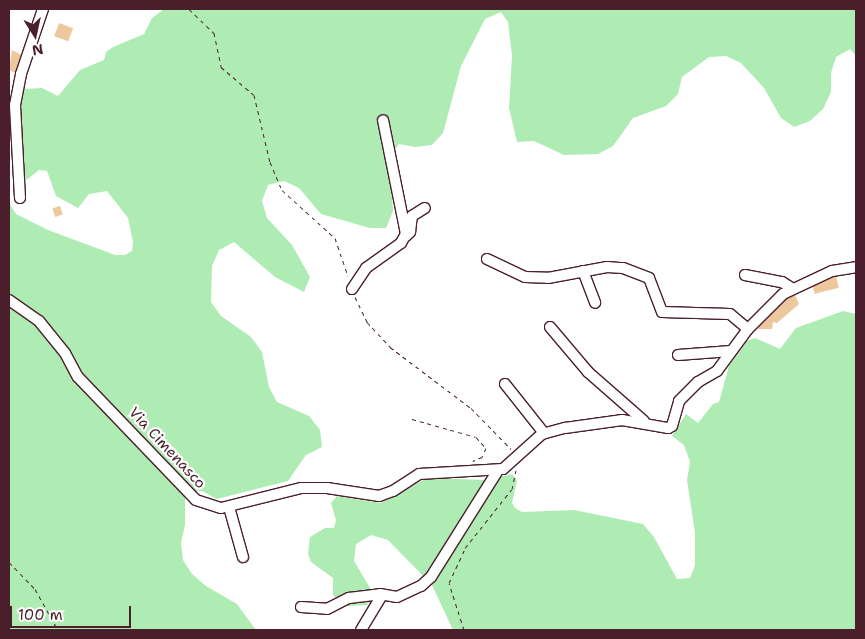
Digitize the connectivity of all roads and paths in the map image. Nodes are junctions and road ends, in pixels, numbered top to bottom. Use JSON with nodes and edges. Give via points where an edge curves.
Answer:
{"nodes":[{"id":1,"x":42,"y":9,"type":"edge"},
{"id":2,"x":189,"y":9,"type":"edge"},
{"id":3,"x":383,"y":120,"type":"dead end"},
{"id":4,"x":20,"y":198,"type":"dead end"},
{"id":5,"x":425,"y":208,"type":"dead end"},
{"id":6,"x":403,"y":238,"type":"junction"},
{"id":7,"x":487,"y":259,"type":"dead end"},
{"id":8,"x":856,"y":267,"type":"edge"},
{"id":9,"x":583,"y":271,"type":"junction"},
{"id":10,"x":745,"y":275,"type":"dead end"},
{"id":11,"x":352,"y":289,"type":"junction"},
{"id":12,"x":793,"y":289,"type":"junction"},
{"id":13,"x":9,"y":300,"type":"edge"},
{"id":14,"x":595,"y":303,"type":"dead end"},
{"id":15,"x":550,"y":327,"type":"dead end"},
{"id":16,"x":748,"y":329,"type":"junction"},
{"id":17,"x":731,"y":352,"type":"junction"},
{"id":18,"x":678,"y":355,"type":"dead end"},
{"id":19,"x":504,"y":384,"type":"dead end"},
{"id":20,"x":412,"y":419,"type":"dead end"},
{"id":21,"x":644,"y":422,"type":"junction"},
{"id":22,"x":544,"y":433,"type":"junction"},
{"id":23,"x":518,"y":456,"type":"junction"},
{"id":24,"x":465,"y":465,"type":"dead end"},
{"id":25,"x":498,"y":470,"type":"junction"},
{"id":26,"x":229,"y":507,"type":"junction"},
{"id":27,"x":243,"y":557,"type":"dead end"},
{"id":28,"x":9,"y":562,"type":"edge"},
{"id":29,"x":382,"y":595,"type":"junction"},
{"id":30,"x":301,"y":607,"type":"dead end"},
{"id":31,"x":58,"y":630,"type":"edge"},
{"id":32,"x":361,"y":630,"type":"edge"},
{"id":33,"x":464,"y":630,"type":"edge"}],
"edges":[{"from":1,"to":4,"type":"street","via":[[21,74],[15,105]]},
{"from":2,"to":11,"type":"path","via":[[214,33],[221,67],[254,95],[270,162],[282,190],[335,238]]},
{"from":3,"to":6,"type":"street","via":[[406,234]]},
{"from":5,"to":6,"type":"street","via":[[412,216],[410,232]]},
{"from":6,"to":11,"type":"street","via":[[366,268]]},
{"from":7,"to":9,"type":"street","via":[[525,277],[548,278]]},
{"from":8,"to":12,"type":"street","via":[[832,271]]},
{"from":9,"to":14,"type":"street"},
{"from":9,"to":16,"type":"street","via":[[606,267],[638,273],[650,278],[662,312],[730,314]]},
{"from":10,"to":12,"type":"street","via":[[782,282]]},
{"from":11,"to":23,"type":"path","via":[[367,322],[390,347],[471,408]]},
{"from":12,"to":16,"type":"street"},
{"from":13,"to":26,"type":"street","name":"Via Cimenasco","via":[[39,322],[65,353],[78,377],[196,500],[208,506]]},
{"from":15,"to":21,"type":"street","via":[[588,372]]},
{"from":16,"to":17,"type":"street"},
{"from":17,"to":18,"type":"street"},
{"from":17,"to":21,"type":"street","via":[[717,371],[698,382],[680,401],[672,426],[662,429]]},
{"from":19,"to":22,"type":"street"},
{"from":20,"to":24,"type":"path","via":[[476,437],[486,448],[482,457]]},
{"from":21,"to":22,"type":"street","via":[[622,420]]},
{"from":22,"to":23,"type":"street"},
{"from":23,"to":25,"type":"street"},
{"from":23,"to":33,"type":"path","via":[[512,489],[466,548],[448,583]]},
{"from":25,"to":26,"type":"street","name":"Via Cimenasco","via":[[418,474],[394,491],[379,496],[327,488],[301,488]]},
{"from":25,"to":29,"type":"street","via":[[431,576],[406,595]]},
{"from":26,"to":27,"type":"street"},
{"from":28,"to":31,"type":"path","via":[[35,589]]},
{"from":29,"to":30,"type":"street","via":[[349,598],[328,609]]},
{"from":29,"to":32,"type":"street"}]}
